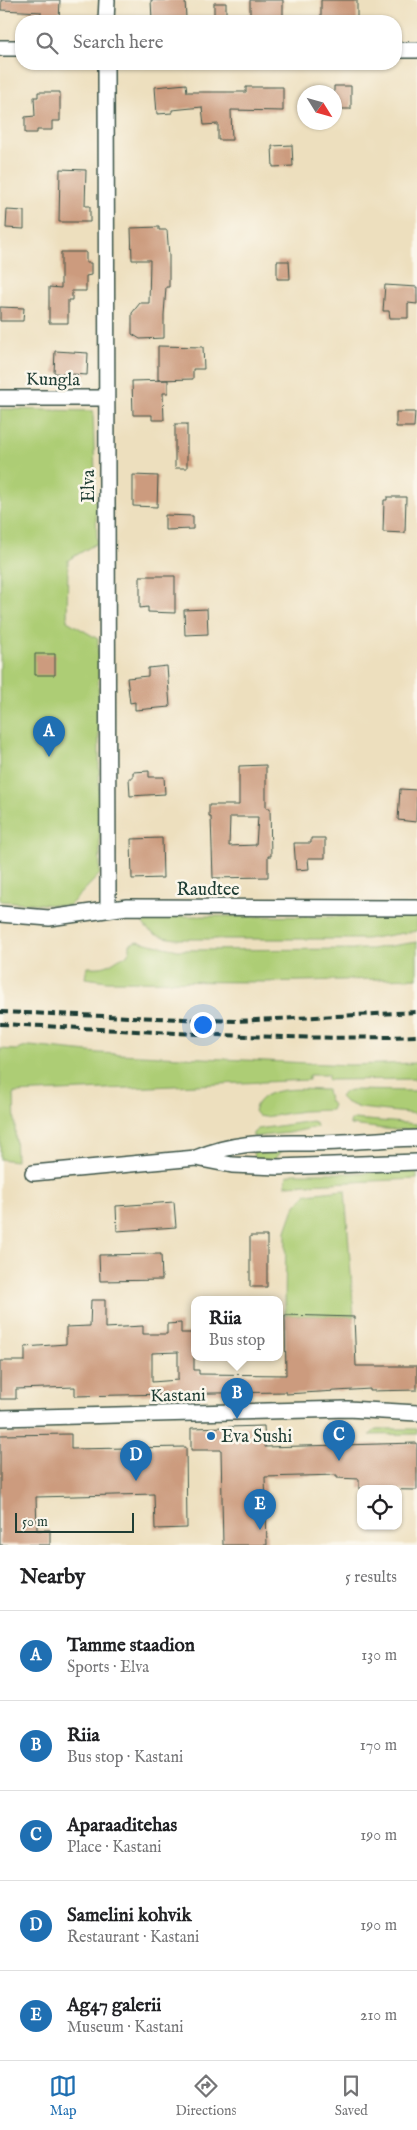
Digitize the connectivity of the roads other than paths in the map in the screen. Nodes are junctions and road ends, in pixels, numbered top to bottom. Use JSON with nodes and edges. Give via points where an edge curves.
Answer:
{"nodes":[{"id":1,"x":107,"y":0,"type":"edge"},
{"id":2,"x":106,"y":15,"type":"edge"},
{"id":3,"x":0,"y":48,"type":"edge"},
{"id":4,"x":15,"y":48,"type":"edge"},
{"id":5,"x":402,"y":50,"type":"edge"},
{"id":6,"x":417,"y":50,"type":"edge"},
{"id":7,"x":106,"y":70,"type":"edge"},
{"id":8,"x":0,"y":398,"type":"edge"},
{"id":9,"x":106,"y":398,"type":"junction"},
{"id":10,"x":108,"y":908,"type":"junction"},
{"id":11,"x":417,"y":908,"type":"edge"},
{"id":12,"x":0,"y":914,"type":"edge"},
{"id":13,"x":417,"y":1138,"type":"edge"},
{"id":14,"x":196,"y":1158,"type":"junction"},
{"id":15,"x":417,"y":1162,"type":"edge"},
{"id":16,"x":33,"y":1174,"type":"dead end"},
{"id":17,"x":417,"y":1413,"type":"edge"},
{"id":18,"x":0,"y":1418,"type":"edge"}],
"edges":[{"from":1,"to":2,"type":"street"},
{"from":3,"to":4,"type":"street"},
{"from":5,"to":6,"type":"street"},
{"from":7,"to":9,"type":"street","name":"Elva"},
{"from":8,"to":9,"type":"street","name":"Kungla"},
{"from":9,"to":10,"type":"street","name":"Elva"},
{"from":10,"to":11,"type":"street","name":"Raudtee"},
{"from":10,"to":12,"type":"street","name":"Raudtee","via":[[49,918]]},
{"from":13,"to":14,"type":"street","via":[[256,1143],[218,1149]]},
{"from":14,"to":15,"type":"street","via":[[232,1166],[278,1167]]},
{"from":14,"to":16,"type":"street"},
{"from":17,"to":18,"type":"street","name":"Kastani","via":[[348,1409]]}]}
